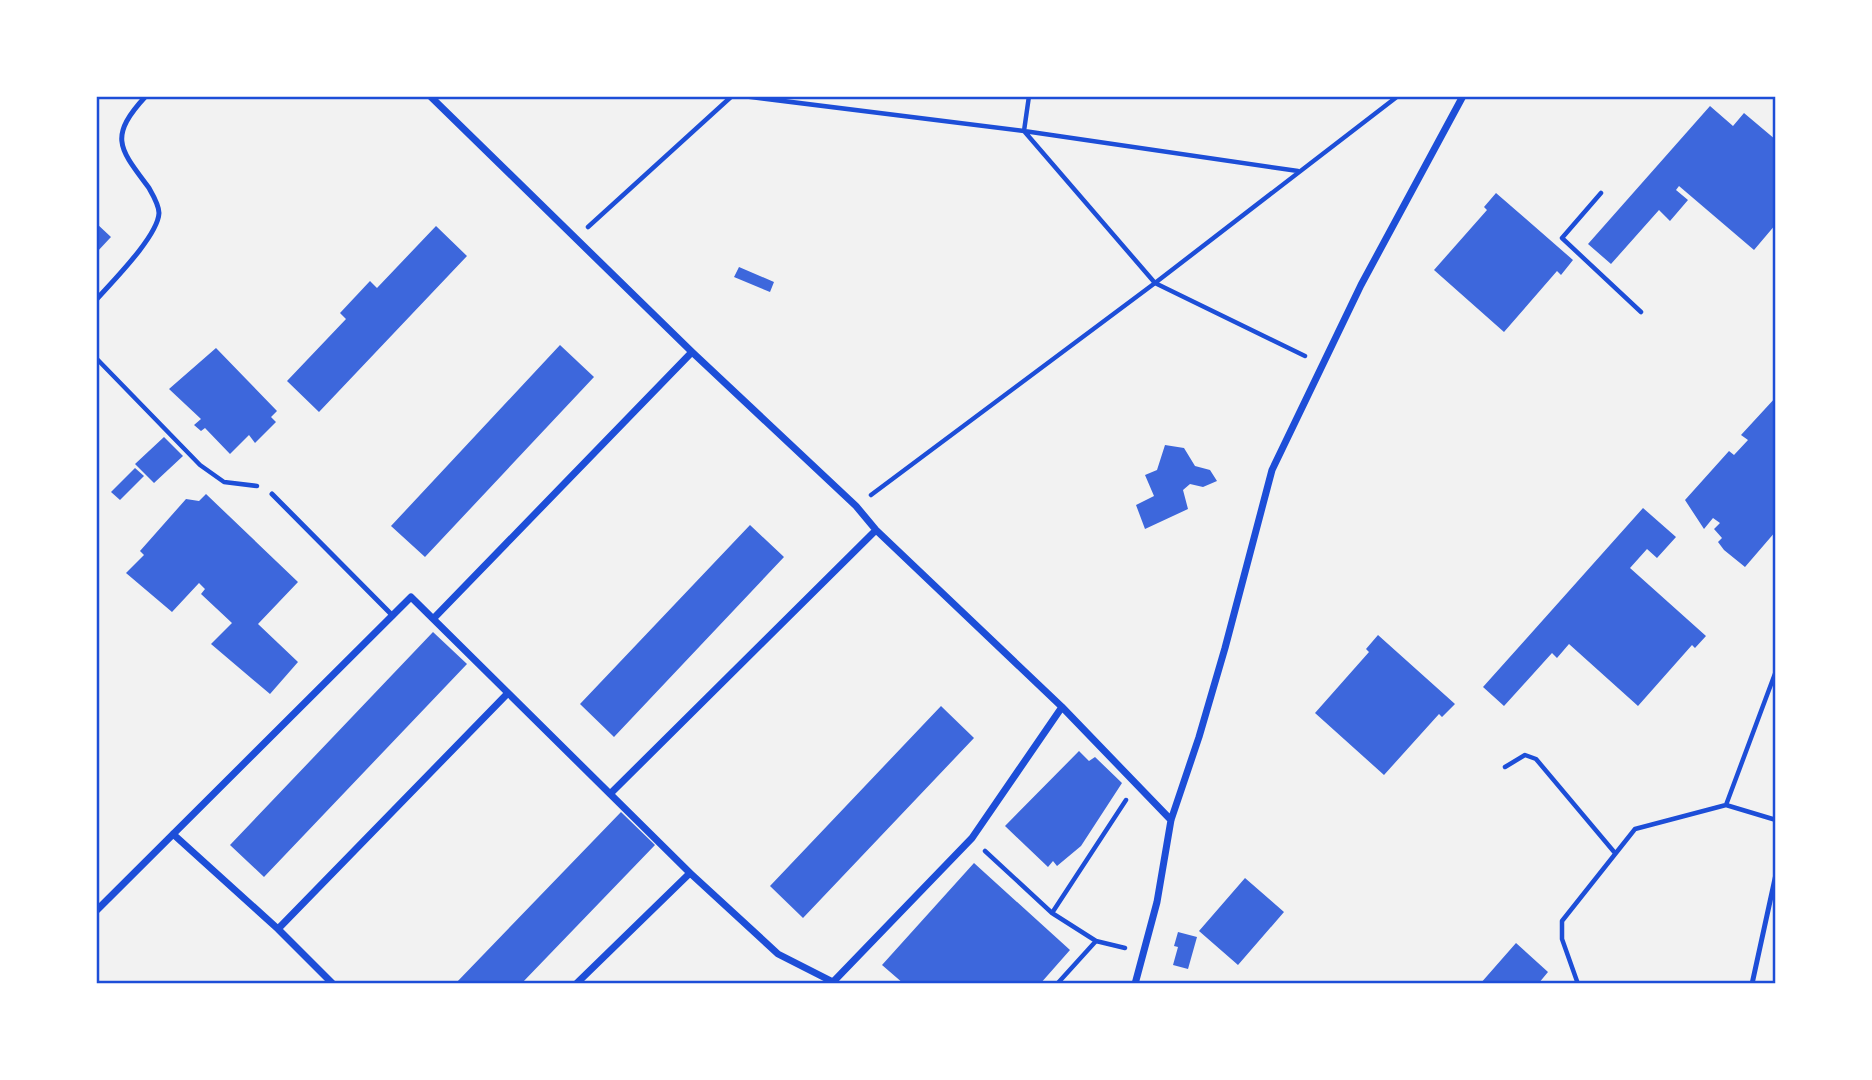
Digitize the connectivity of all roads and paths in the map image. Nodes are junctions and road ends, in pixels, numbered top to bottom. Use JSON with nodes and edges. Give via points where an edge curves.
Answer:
{"nodes":[{"id":1,"x":146,"y":96,"type":"edge"},
{"id":2,"x":430,"y":96,"type":"edge"},
{"id":3,"x":732,"y":96,"type":"edge"},
{"id":4,"x":743,"y":96,"type":"edge"},
{"id":5,"x":1029,"y":96,"type":"edge"},
{"id":6,"x":1398,"y":96,"type":"edge"},
{"id":7,"x":1463,"y":96,"type":"edge"},
{"id":8,"x":1024,"y":131,"type":"junction"},
{"id":9,"x":1299,"y":172,"type":"junction"},
{"id":10,"x":1601,"y":193,"type":"dead end"},
{"id":11,"x":577,"y":237,"type":"junction"},
{"id":12,"x":1155,"y":283,"type":"junction"},
{"id":13,"x":96,"y":300,"type":"edge"},
{"id":14,"x":1641,"y":312,"type":"dead end"},
{"id":15,"x":692,"y":352,"type":"junction"},
{"id":16,"x":96,"y":358,"type":"edge"},
{"id":17,"x":1322,"y":364,"type":"junction"},
{"id":18,"x":272,"y":494,"type":"joint"},
{"id":19,"x":856,"y":506,"type":"junction"},
{"id":20,"x":876,"y":530,"type":"junction"},
{"id":21,"x":393,"y":616,"type":"junction"},
{"id":22,"x":433,"y":618,"type":"junction"},
{"id":23,"x":1776,"y":671,"type":"edge"},
{"id":24,"x":508,"y":693,"type":"junction"},
{"id":25,"x":1062,"y":707,"type":"junction"},
{"id":26,"x":1504,"y":767,"type":"dead end"},
{"id":27,"x":1136,"y":784,"type":"junction"},
{"id":28,"x":611,"y":793,"type":"junction"},
{"id":29,"x":1726,"y":805,"type":"junction"},
{"id":30,"x":1171,"y":820,"type":"junction"},
{"id":31,"x":1776,"y":820,"type":"edge"},
{"id":32,"x":173,"y":834,"type":"junction"},
{"id":33,"x":972,"y":838,"type":"junction"},
{"id":34,"x":1615,"y":853,"type":"junction"},
{"id":35,"x":690,"y":873,"type":"junction"},
{"id":36,"x":1776,"y":874,"type":"edge"},
{"id":37,"x":96,"y":911,"type":"edge"},
{"id":38,"x":1052,"y":913,"type":"junction"},
{"id":39,"x":278,"y":929,"type":"junction"},
{"id":40,"x":1096,"y":941,"type":"junction"},
{"id":41,"x":1143,"y":953,"type":"junction"},
{"id":42,"x":836,"y":982,"type":"edge"},
{"id":43,"x":333,"y":984,"type":"edge"},
{"id":44,"x":576,"y":984,"type":"edge"},
{"id":45,"x":1057,"y":984,"type":"edge"},
{"id":46,"x":1135,"y":984,"type":"edge"},
{"id":47,"x":1578,"y":984,"type":"edge"},
{"id":48,"x":1752,"y":984,"type":"edge"}],
"edges":[{"from":1,"to":13,"type":"lane","via":[[128,115],[121,145],[159,212],[154,231]]},
{"from":2,"to":11,"type":"street"},
{"from":3,"to":11,"type":"path"},
{"from":4,"to":8,"type":"path"},
{"from":5,"to":8,"type":"path"},
{"from":6,"to":9,"type":"path"},
{"from":7,"to":17,"type":"street"},
{"from":8,"to":9,"type":"path"},
{"from":8,"to":12,"type":"path"},
{"from":9,"to":12,"type":"path"},
{"from":10,"to":14,"type":"path","via":[[1562,238]]},
{"from":11,"to":15,"type":"street"},
{"from":12,"to":17,"type":"path"},
{"from":12,"to":19,"type":"path"},
{"from":15,"to":19,"type":"street"},
{"from":15,"to":22,"type":"street"},
{"from":16,"to":18,"type":"path","via":[[200,465],[224,482],[259,486]]},
{"from":17,"to":30,"type":"street","via":[[1272,470],[1222,660]]},
{"from":18,"to":21,"type":"lane"},
{"from":19,"to":20,"type":"street"},
{"from":20,"to":25,"type":"street"},
{"from":20,"to":28,"type":"street"},
{"from":21,"to":22,"type":"street","via":[[411,597]]},
{"from":21,"to":32,"type":"street"},
{"from":22,"to":24,"type":"street"},
{"from":23,"to":29,"type":"path"},
{"from":24,"to":28,"type":"street"},
{"from":24,"to":39,"type":"street"},
{"from":25,"to":27,"type":"street"},
{"from":25,"to":33,"type":"street"},
{"from":26,"to":34,"type":"path","via":[[1525,755],[1536,759]]},
{"from":27,"to":30,"type":"street"},
{"from":27,"to":38,"type":"path"},
{"from":28,"to":35,"type":"street"},
{"from":29,"to":31,"type":"path"},
{"from":29,"to":34,"type":"path","via":[[1635,829]]},
{"from":30,"to":41,"type":"street"},
{"from":32,"to":37,"type":"street"},
{"from":32,"to":39,"type":"street"},
{"from":33,"to":38,"type":"path"},
{"from":33,"to":42,"type":"street"},
{"from":34,"to":47,"type":"path","via":[[1562,921],[1562,939]]},
{"from":35,"to":42,"type":"street","via":[[778,954]]},
{"from":35,"to":44,"type":"street"},
{"from":36,"to":48,"type":"lane"},
{"from":38,"to":40,"type":"path"},
{"from":39,"to":43,"type":"street"},
{"from":40,"to":41,"type":"path"},
{"from":40,"to":45,"type":"path"},
{"from":41,"to":46,"type":"street"}]}
